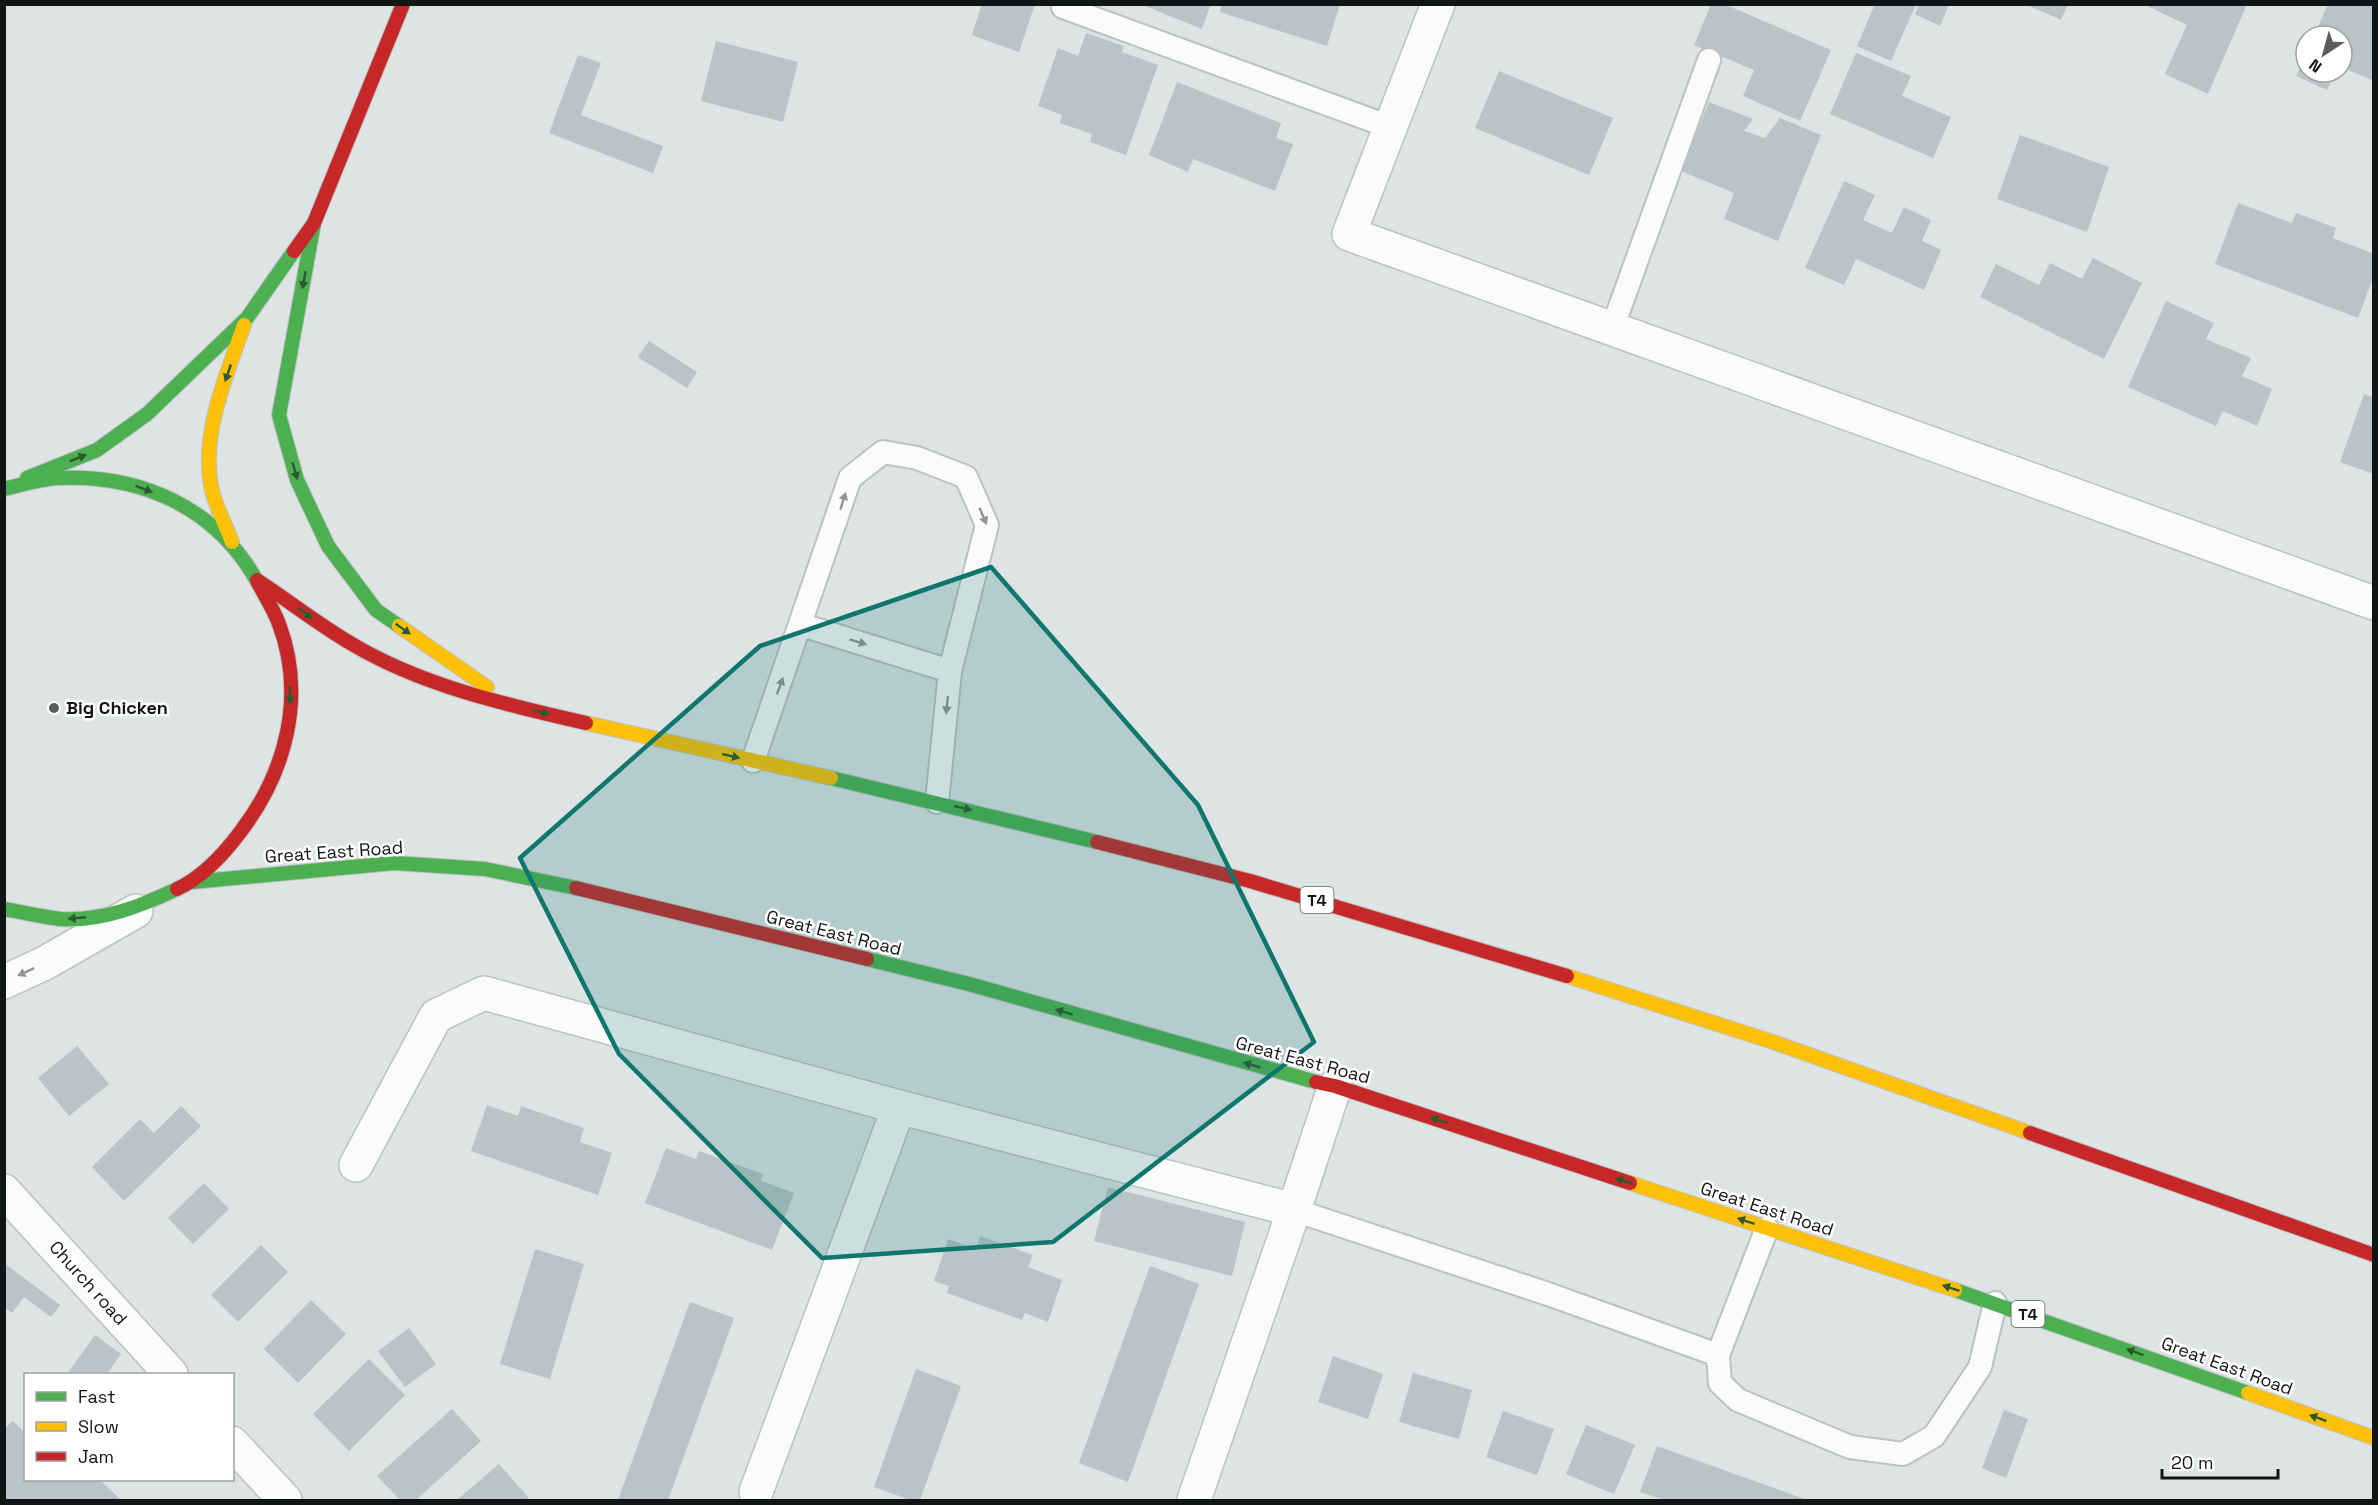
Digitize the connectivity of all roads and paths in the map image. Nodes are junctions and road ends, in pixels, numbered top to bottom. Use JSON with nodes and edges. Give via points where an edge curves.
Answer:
{"nodes":[{"id":1,"x":403,"y":4,"type":"edge"},
{"id":2,"x":1438,"y":4,"type":"edge"},
{"id":3,"x":1063,"y":7,"type":"dead end"},
{"id":4,"x":1709,"y":60,"type":"dead end"},
{"id":5,"x":1390,"y":127,"type":"junction"},
{"id":6,"x":314,"y":223,"type":"junction"},
{"id":7,"x":247,"y":318,"type":"junction"},
{"id":8,"x":1612,"y":329,"type":"junction"},
{"id":9,"x":4,"y":488,"type":"edge"},
{"id":10,"x":232,"y":542,"type":"junction"},
{"id":11,"x":257,"y":580,"type":"junction"},
{"id":12,"x":2373,"y":603,"type":"edge"},
{"id":13,"x":802,"y":625,"type":"junction"},
{"id":14,"x":950,"y":671,"type":"junction"},
{"id":15,"x":514,"y":706,"type":"junction"},
{"id":16,"x":753,"y":761,"type":"junction"},
{"id":17,"x":937,"y":802,"type":"junction"},
{"id":18,"x":192,"y":882,"type":"junction"},
{"id":19,"x":150,"y":902,"type":"junction"},
{"id":20,"x":4,"y":909,"type":"edge"},
{"id":21,"x":4,"y":982,"type":"edge"},
{"id":22,"x":1335,"y":1086,"type":"junction"},
{"id":23,"x":899,"y":1107,"type":"junction"},
{"id":24,"x":356,"y":1165,"type":"dead end"},
{"id":25,"x":4,"y":1191,"type":"edge"},
{"id":26,"x":1294,"y":1210,"type":"junction"},
{"id":27,"x":1767,"y":1228,"type":"junction"},
{"id":28,"x":2373,"y":1255,"type":"edge"},
{"id":29,"x":1995,"y":1303,"type":"junction"},
{"id":30,"x":1718,"y":1355,"type":"junction"},
{"id":31,"x":170,"y":1373,"type":"edge"},
{"id":32,"x":2373,"y":1438,"type":"edge"},
{"id":33,"x":234,"y":1445,"type":"edge"},
{"id":34,"x":756,"y":1492,"type":"dead end"},
{"id":35,"x":285,"y":1500,"type":"edge"},
{"id":36,"x":1194,"y":1500,"type":"edge"}],
"edges":[{"from":1,"to":6,"type":"main road"},
{"from":2,"to":5,"type":"street"},
{"from":3,"to":5,"type":"lane"},
{"from":4,"to":8,"type":"lane"},
{"from":5,"to":8,"type":"street","via":[[1349,234]]},
{"from":6,"to":7,"type":"main road"},
{"from":6,"to":15,"type":"main road","one_way":true,"via":[[279,416],[297,480],[328,546],[376,610]]},
{"from":9,"to":7,"type":"main road","one_way":true,"via":[[97,450],[147,414]]},
{"from":7,"to":10,"type":"main road","one_way":true,"via":[[218,403],[212,443],[210,483]]},
{"from":8,"to":12,"type":"street"},
{"from":9,"to":10,"type":"main road","one_way":true,"via":[[57,478],[122,481],[182,503]]},
{"from":10,"to":11,"type":"main road"},
{"from":11,"to":15,"type":"main road","number":"T4","one_way":true,"via":[[353,645],[419,676]]},
{"from":11,"to":18,"type":"main road","one_way":true,"via":[[279,624],[290,671],[291,721],[279,765],[258,809],[228,849]]},
{"from":13,"to":14,"type":"lane","one_way":true},
{"from":13,"to":14,"type":"lane","one_way":true,"via":[[850,478],[883,452],[917,458],[966,477],[987,525]]},
{"from":16,"to":13,"type":"lane","one_way":true},
{"from":14,"to":17,"type":"lane","one_way":true},
{"from":15,"to":16,"type":"main road","number":"T4","one_way":true},
{"from":16,"to":17,"type":"main road","number":"T4"},
{"from":17,"to":28,"type":"main road","number":"T4","one_way":true,"via":[[1250,881],[1494,952],[1770,1041]]},
{"from":18,"to":19,"type":"main road"},
{"from":22,"to":18,"type":"main road","name":"Great East Road","number":"T4","one_way":true,"via":[[969,984],[582,889],[486,870],[394,863]]},
{"from":19,"to":20,"type":"main road","one_way":true,"via":[[106,915],[61,919]]},
{"from":19,"to":21,"type":"street","one_way":true,"via":[[45,963]]},
{"from":22,"to":26,"type":"street"},
{"from":27,"to":22,"type":"main road","name":"Great East Road","number":"T4","one_way":true},
{"from":23,"to":24,"type":"street","via":[[484,993],[436,1016]]},
{"from":23,"to":26,"type":"street"},
{"from":23,"to":34,"type":"street"},
{"from":25,"to":31,"type":"street","name":"Church road"},
{"from":26,"to":30,"type":"lane"},
{"from":26,"to":36,"type":"street"},
{"from":29,"to":27,"type":"main road","name":"Great East Road","number":"T4","one_way":true},
{"from":27,"to":30,"type":"lane"},
{"from":29,"to":30,"type":"lane","via":[[1980,1367],[1934,1436],[1903,1455],[1850,1447],[1738,1401],[1720,1383]]},
{"from":32,"to":29,"type":"main road","name":"Great East Road","number":"T4","one_way":true},
{"from":33,"to":35,"type":"street"}]}
